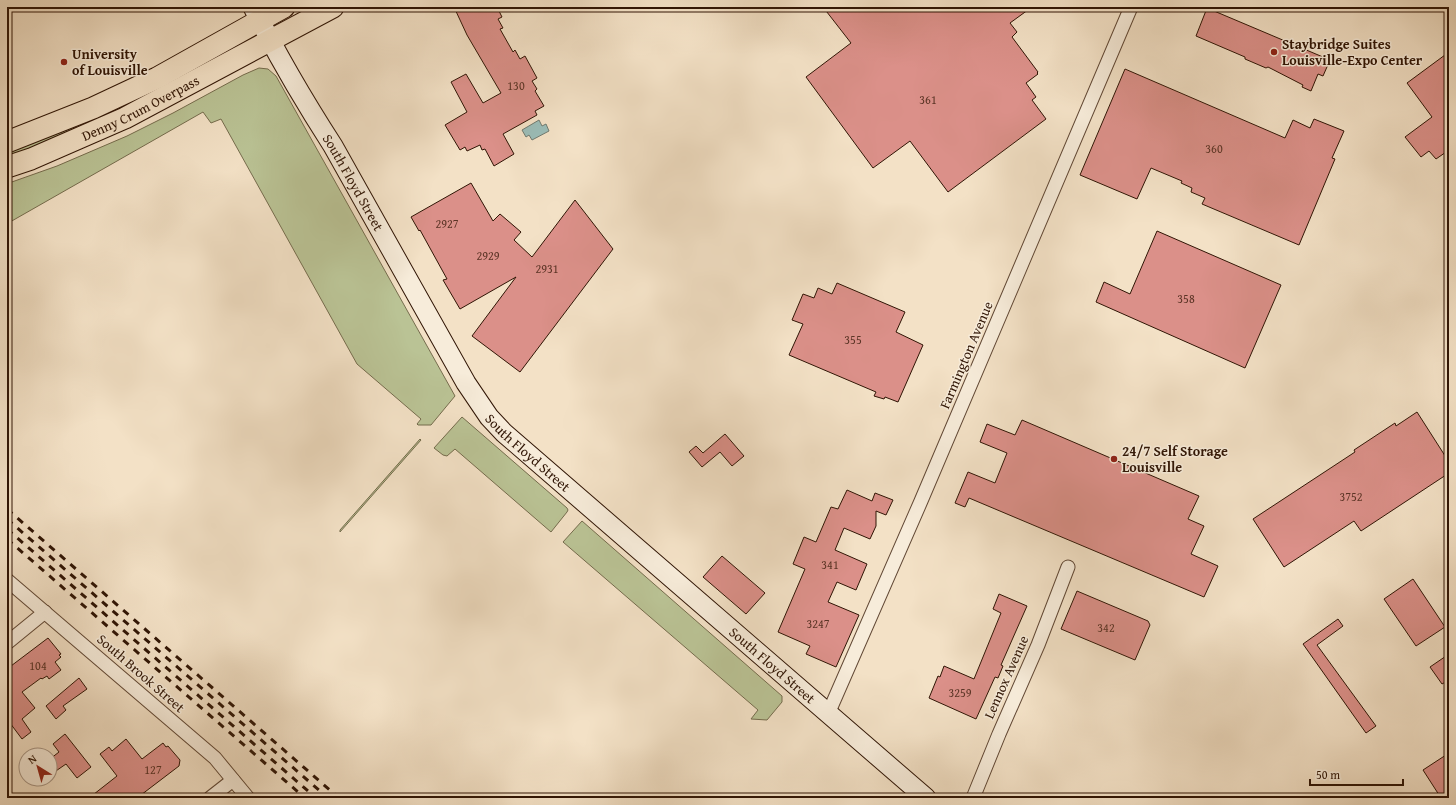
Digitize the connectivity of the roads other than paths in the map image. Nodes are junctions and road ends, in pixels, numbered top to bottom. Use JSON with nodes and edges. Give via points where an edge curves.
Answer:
{"nodes":[{"id":1,"x":284,"y":7,"type":"edge"},
{"id":2,"x":333,"y":7,"type":"edge"},
{"id":3,"x":1131,"y":7,"type":"edge"},
{"id":4,"x":256,"y":14,"type":"edge"},
{"id":5,"x":270,"y":41,"type":"junction"},
{"id":6,"x":7,"y":142,"type":"edge"},
{"id":7,"x":7,"y":167,"type":"edge"},
{"id":8,"x":1068,"y":568,"type":"dead end"},
{"id":9,"x":7,"y":580,"type":"edge"},
{"id":10,"x":45,"y":612,"type":"junction"},
{"id":11,"x":7,"y":643,"type":"edge"},
{"id":12,"x":828,"y":714,"type":"junction"},
{"id":13,"x":233,"y":780,"type":"junction"},
{"id":14,"x":210,"y":798,"type":"edge"},
{"id":15,"x":248,"y":798,"type":"edge"},
{"id":16,"x":926,"y":798,"type":"edge"},
{"id":17,"x":973,"y":798,"type":"edge"}],
"edges":[{"from":1,"to":4,"type":"main road","name":"Denny Crum Overpass"},
{"from":2,"to":5,"type":"main road","name":"Denny Crum Overpass"},
{"from":3,"to":12,"type":"street","name":"Farmington Avenue"},
{"from":4,"to":5,"type":"street","name":"South Floyd Street"},
{"from":4,"to":6,"type":"main road","name":"Denny Crum Overpass","via":[[157,78],[93,108]]},
{"from":5,"to":7,"type":"main road","name":"Denny Crum Overpass","via":[[125,118]]},
{"from":5,"to":12,"type":"street","name":"South Floyd Street","via":[[333,146],[466,383],[489,417],[504,433]]},
{"from":8,"to":17,"type":"street","name":"Lennox Avenue"},
{"from":9,"to":10,"type":"street","name":"South Brook Street"},
{"from":10,"to":11,"type":"street"},
{"from":10,"to":13,"type":"street","name":"South Brook Street","via":[[215,758]]},
{"from":12,"to":16,"type":"street","name":"South Floyd Street"},
{"from":13,"to":14,"type":"street"},
{"from":13,"to":15,"type":"street","name":"South Brook Street"}]}
